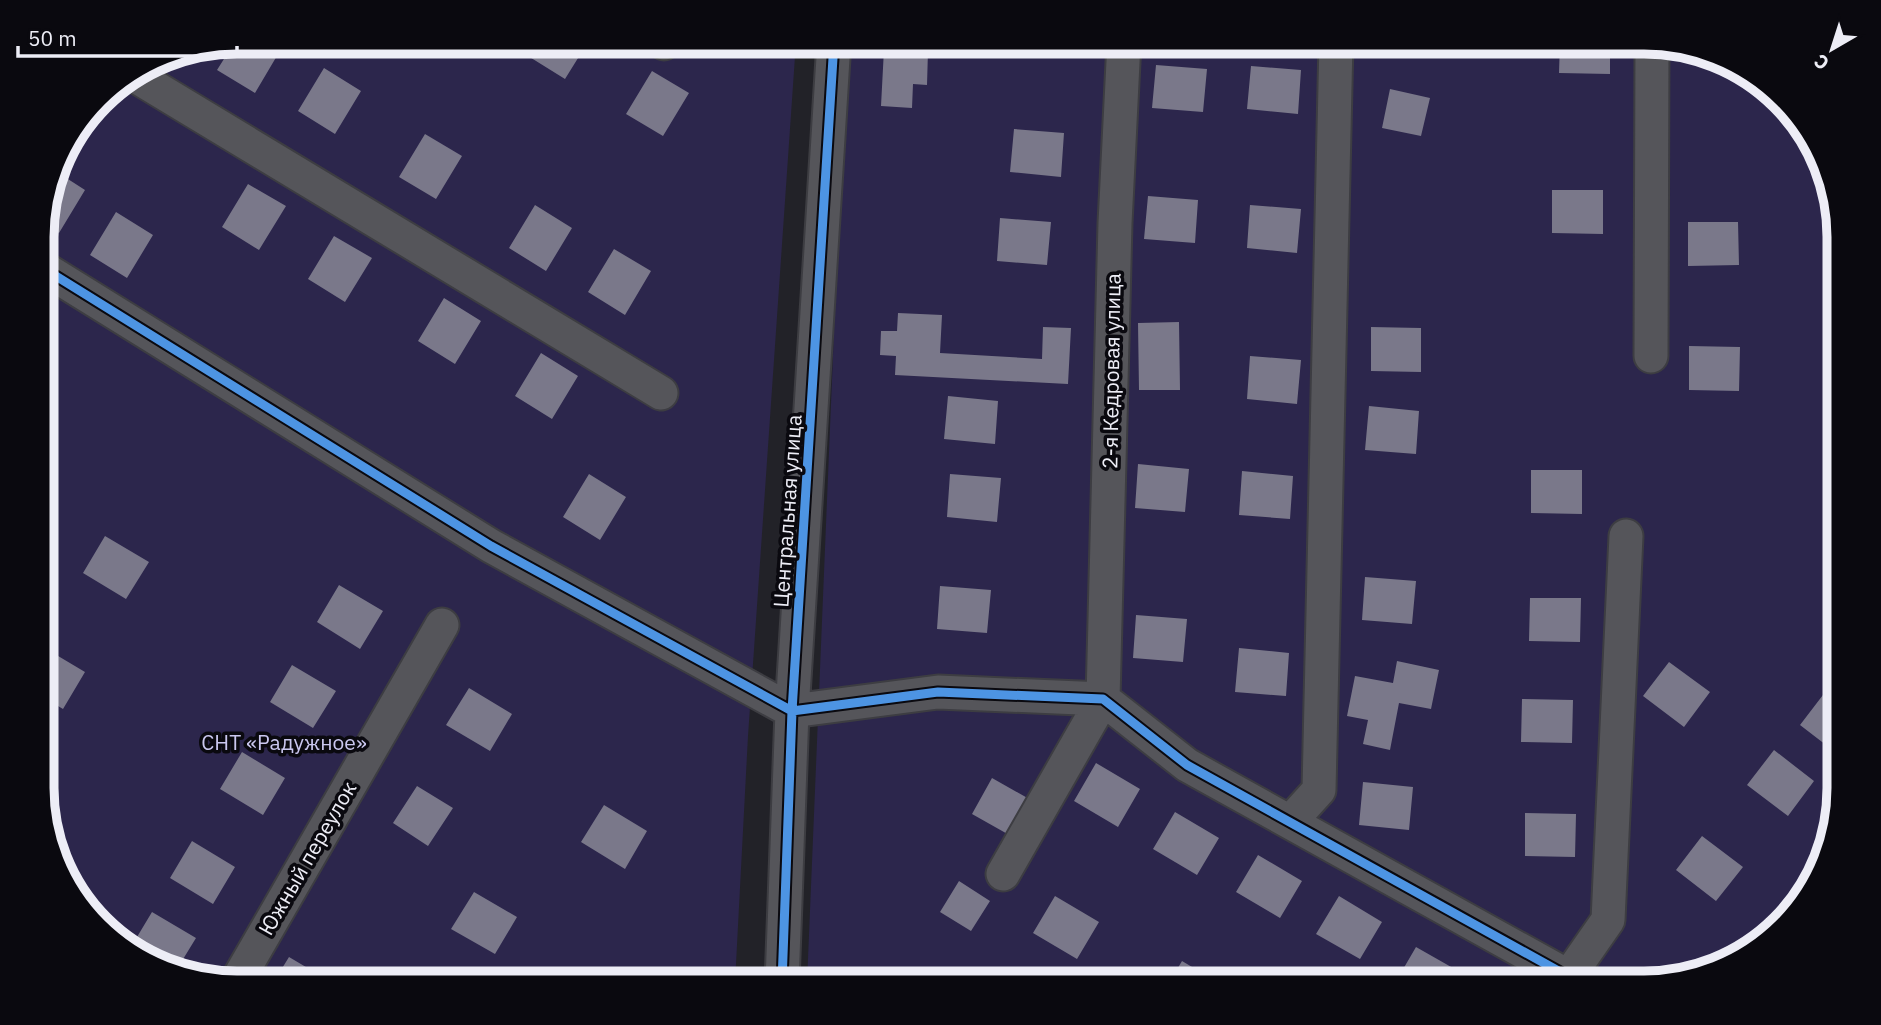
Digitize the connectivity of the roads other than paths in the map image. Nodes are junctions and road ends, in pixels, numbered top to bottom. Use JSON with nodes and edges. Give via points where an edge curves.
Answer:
{"nodes":[{"id":1,"x":1123,"y":54,"type":"edge"},
{"id":2,"x":1336,"y":54,"type":"edge"},
{"id":3,"x":833,"y":55,"type":"edge"},
{"id":4,"x":1652,"y":55,"type":"edge"},
{"id":5,"x":143,"y":81,"type":"edge"},
{"id":6,"x":55,"y":275,"type":"edge"},
{"id":7,"x":1651,"y":356,"type":"dead end"},
{"id":8,"x":661,"y":393,"type":"dead end"},
{"id":9,"x":1626,"y":536,"type":"dead end"},
{"id":10,"x":442,"y":625,"type":"dead end"},
{"id":11,"x":1103,"y":699,"type":"junction"},
{"id":12,"x":792,"y":711,"type":"junction"},
{"id":13,"x":1291,"y":821,"type":"junction"},
{"id":14,"x":1003,"y":874,"type":"dead end"},
{"id":15,"x":1558,"y":970,"type":"edge"},
{"id":16,"x":1579,"y":970,"type":"edge"},
{"id":17,"x":242,"y":971,"type":"edge"},
{"id":18,"x":782,"y":971,"type":"edge"}],
"edges":[{"from":1,"to":11,"type":"street","name":"2-я Кедровая улица"},
{"from":2,"to":13,"type":"street","via":[[1319,790]]},
{"from":3,"to":12,"type":"street","name":"Центральная улица"},
{"from":4,"to":7,"type":"street"},
{"from":5,"to":8,"type":"street"},
{"from":6,"to":12,"type":"street","via":[[491,546]]},
{"from":9,"to":16,"type":"street","via":[[1608,920]]},
{"from":10,"to":17,"type":"street","name":"Южный переулок"},
{"from":11,"to":12,"type":"street","via":[[939,692]]},
{"from":11,"to":13,"type":"street","via":[[1187,765]]},
{"from":11,"to":14,"type":"street"},
{"from":12,"to":18,"type":"street","name":"Центральная улица"},
{"from":13,"to":15,"type":"street"}]}
